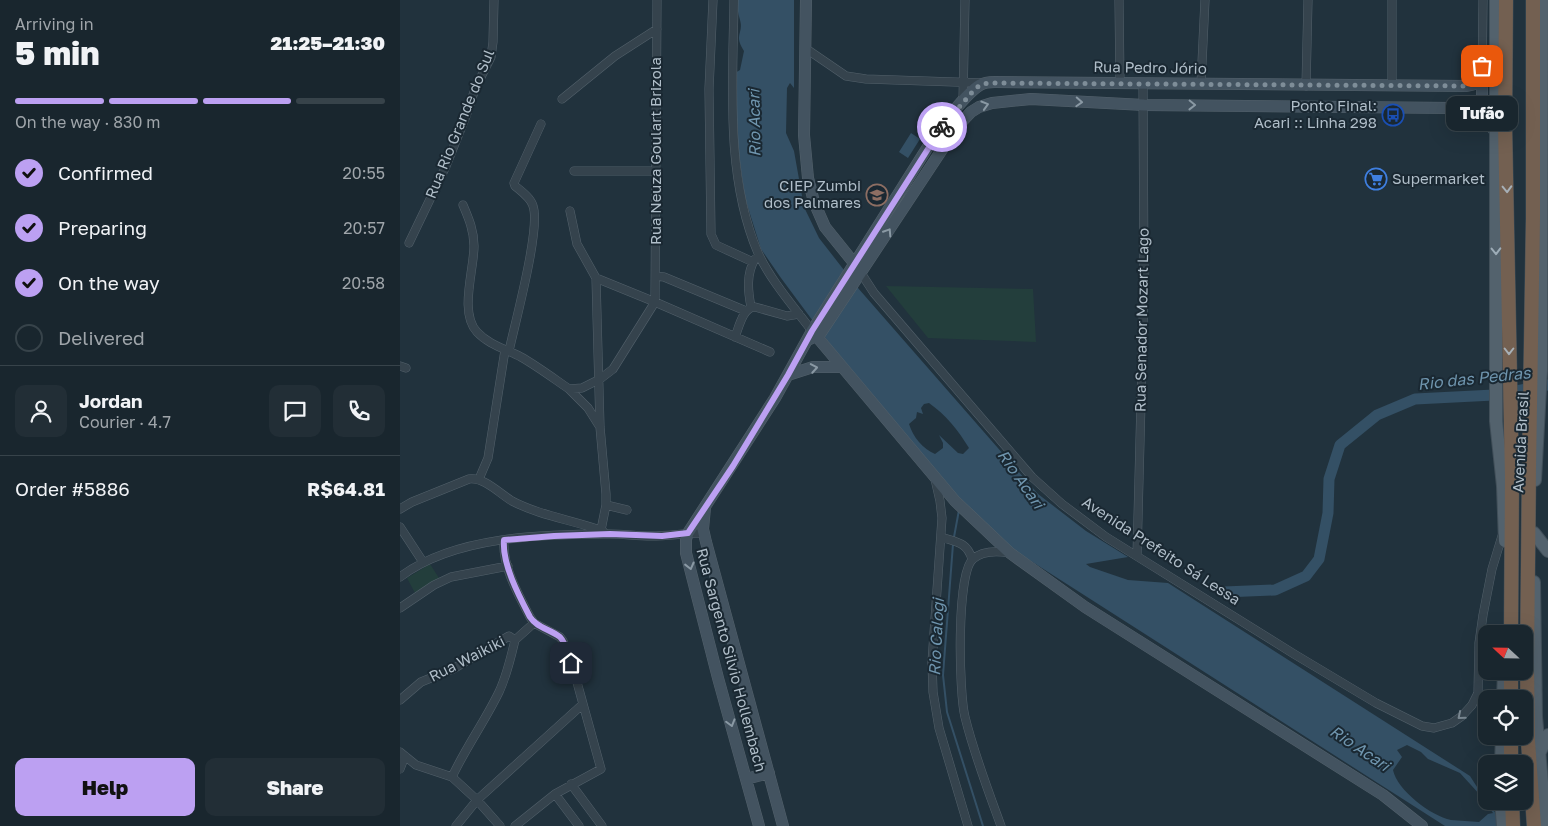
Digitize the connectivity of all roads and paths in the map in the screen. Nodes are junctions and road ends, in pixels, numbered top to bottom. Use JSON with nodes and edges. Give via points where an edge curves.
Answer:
{"nodes":[{"id":1,"x":494,"y":0,"type":"edge"},
{"id":2,"x":657,"y":0,"type":"edge"},
{"id":3,"x":713,"y":0,"type":"edge"},
{"id":4,"x":734,"y":0,"type":"edge"},
{"id":5,"x":806,"y":0,"type":"edge"},
{"id":6,"x":965,"y":0,"type":"edge"},
{"id":7,"x":1119,"y":0,"type":"edge"},
{"id":8,"x":1205,"y":0,"type":"edge"},
{"id":9,"x":1308,"y":0,"type":"edge"},
{"id":10,"x":1392,"y":0,"type":"edge"},
{"id":11,"x":1483,"y":0,"type":"edge"},
{"id":12,"x":1496,"y":0,"type":"edge"},
{"id":13,"x":1506,"y":0,"type":"edge"},
{"id":14,"x":1533,"y":0,"type":"edge"},
{"id":15,"x":1542,"y":0,"type":"edge"},
{"id":16,"x":657,"y":29,"type":"junction"},
{"id":17,"x":805,"y":48,"type":"junction"},
{"id":18,"x":1496,"y":66,"type":"junction"},
{"id":19,"x":964,"y":82,"type":"junction"},
{"id":20,"x":1030,"y":82,"type":"junction"},
{"id":21,"x":1482,"y":82,"type":"junction"},
{"id":22,"x":984,"y":83,"type":"junction"},
{"id":23,"x":1120,"y":83,"type":"junction"},
{"id":24,"x":1143,"y":83,"type":"junction"},
{"id":25,"x":1201,"y":84,"type":"junction"},
{"id":26,"x":1265,"y":85,"type":"junction"},
{"id":27,"x":1306,"y":86,"type":"junction"},
{"id":28,"x":1392,"y":86,"type":"junction"},
{"id":29,"x":562,"y":99,"type":"dead end"},
{"id":30,"x":1031,"y":99,"type":"junction"},
{"id":31,"x":963,"y":101,"type":"junction"},
{"id":32,"x":1144,"y":105,"type":"junction"},
{"id":33,"x":1262,"y":106,"type":"junction"},
{"id":34,"x":1482,"y":115,"type":"junction"},
{"id":35,"x":541,"y":124,"type":"dead end"},
{"id":36,"x":1495,"y":132,"type":"junction"},
{"id":37,"x":574,"y":170,"type":"dead end"},
{"id":38,"x":656,"y":171,"type":"junction"},
{"id":39,"x":463,"y":205,"type":"dead end"},
{"id":40,"x":570,"y":211,"type":"dead end"},
{"id":41,"x":409,"y":243,"type":"dead end"},
{"id":42,"x":864,"y":248,"type":"junction"},
{"id":43,"x":842,"y":249,"type":"junction"},
{"id":44,"x":759,"y":253,"type":"junction"},
{"id":45,"x":753,"y":262,"type":"junction"},
{"id":46,"x":856,"y":272,"type":"junction"},
{"id":47,"x":656,"y":276,"type":"junction"},
{"id":48,"x":596,"y":278,"type":"junction"},
{"id":49,"x":655,"y":302,"type":"junction"},
{"id":50,"x":748,"y":309,"type":"junction"},
{"id":51,"x":799,"y":314,"type":"junction"},
{"id":52,"x":814,"y":334,"type":"junction"},
{"id":53,"x":735,"y":337,"type":"junction"},
{"id":54,"x":507,"y":351,"type":"junction"},
{"id":55,"x":770,"y":352,"type":"dead end"},
{"id":56,"x":840,"y":366,"type":"junction"},
{"id":57,"x":1536,"y":370,"type":"junction"},
{"id":58,"x":788,"y":375,"type":"junction"},
{"id":59,"x":1503,"y":378,"type":"junction"},
{"id":60,"x":600,"y":379,"type":"junction"},
{"id":61,"x":569,"y":389,"type":"junction"},
{"id":62,"x":1503,"y":409,"type":"junction"},
{"id":63,"x":1535,"y":410,"type":"junction"},
{"id":64,"x":600,"y":427,"type":"junction"},
{"id":65,"x":934,"y":477,"type":"junction"},
{"id":66,"x":478,"y":479,"type":"junction"},
{"id":67,"x":606,"y":506,"type":"junction"},
{"id":68,"x":705,"y":506,"type":"junction"},
{"id":69,"x":400,"y":509,"type":"edge"},
{"id":70,"x":627,"y":510,"type":"dead end"},
{"id":71,"x":400,"y":527,"type":"edge"},
{"id":72,"x":1505,"y":527,"type":"junction"},
{"id":73,"x":601,"y":530,"type":"junction"},
{"id":74,"x":688,"y":533,"type":"junction"},
{"id":75,"x":704,"y":533,"type":"junction"},
{"id":76,"x":1534,"y":533,"type":"junction"},
{"id":77,"x":610,"y":534,"type":"junction"},
{"id":78,"x":941,"y":537,"type":"junction"},
{"id":79,"x":504,"y":540,"type":"junction"},
{"id":80,"x":1548,"y":551,"type":"edge"},
{"id":81,"x":1010,"y":553,"type":"junction"},
{"id":82,"x":1137,"y":556,"type":"junction"},
{"id":83,"x":972,"y":559,"type":"junction"},
{"id":84,"x":423,"y":562,"type":"junction"},
{"id":85,"x":508,"y":566,"type":"junction"},
{"id":86,"x":400,"y":577,"type":"edge"},
{"id":87,"x":400,"y":608,"type":"edge"},
{"id":88,"x":534,"y":623,"type":"junction"},
{"id":89,"x":1504,"y":625,"type":"edge"},
{"id":90,"x":1512,"y":625,"type":"edge"},
{"id":91,"x":515,"y":640,"type":"junction"},
{"id":92,"x":400,"y":700,"type":"edge"},
{"id":93,"x":583,"y":704,"type":"junction"},
{"id":94,"x":1544,"y":746,"type":"edge"},
{"id":95,"x":403,"y":754,"type":"edge"},
{"id":96,"x":400,"y":769,"type":"edge"},
{"id":97,"x":769,"y":772,"type":"junction"},
{"id":98,"x":452,"y":777,"type":"junction"},
{"id":99,"x":746,"y":779,"type":"junction"},
{"id":100,"x":570,"y":784,"type":"junction"},
{"id":101,"x":555,"y":794,"type":"junction"},
{"id":102,"x":477,"y":800,"type":"junction"},
{"id":103,"x":1508,"y":810,"type":"edge"},
{"id":104,"x":1538,"y":824,"type":"edge"},
{"id":105,"x":456,"y":826,"type":"edge"},
{"id":106,"x":500,"y":826,"type":"edge"},
{"id":107,"x":515,"y":826,"type":"edge"},
{"id":108,"x":579,"y":826,"type":"edge"},
{"id":109,"x":602,"y":826,"type":"edge"},
{"id":110,"x":759,"y":826,"type":"edge"},
{"id":111,"x":784,"y":826,"type":"edge"},
{"id":112,"x":968,"y":826,"type":"edge"},
{"id":113,"x":1001,"y":826,"type":"edge"},
{"id":114,"x":1422,"y":826,"type":"edge"},
{"id":115,"x":1503,"y":826,"type":"edge"}],
"edges":[{"from":1,"to":41,"type":"street","name":"Rua Rio Grande do Sul","via":[[491,57],[475,89],[446,166]]},
{"from":2,"to":16,"type":"street","name":"Rua Neuza Goulart Brizola"},
{"from":3,"to":45,"type":"street","via":[[709,89],[711,234],[716,245]]},
{"from":4,"to":44,"type":"street","via":[[734,142],[740,190]]},
{"from":5,"to":17,"type":"main road","name":"Avenida Prefeito Sá Lessa"},
{"from":6,"to":19,"type":"street"},
{"from":7,"to":23,"type":"street"},
{"from":8,"to":25,"type":"street"},
{"from":9,"to":27,"type":"street"},
{"from":10,"to":28,"type":"street"},
{"from":11,"to":21,"type":"street"},
{"from":12,"to":18,"type":"main road","name":"Avenida Brasil"},
{"from":13,"to":59,"type":"highway","name":"Avenida Brasil","one_way":true,"via":[[1509,267]]},
{"from":14,"to":57,"type":"highway","name":"Avenida Brasil"},
{"from":15,"to":57,"type":"main road","name":"Avenida Brasil"},
{"from":16,"to":29,"type":"street","via":[[614,56]]},
{"from":16,"to":38,"type":"street","name":"Rua Neuza Goulart Brizola"},
{"from":17,"to":19,"type":"street","name":"Rua Pedro Jório","via":[[846,76]]},
{"from":17,"to":43,"type":"main road","name":"Avenida Prefeito Sá Lessa","via":[[804,135],[808,178],[819,216]]},
{"from":18,"to":21,"type":"main road"},
{"from":18,"to":36,"type":"main road","name":"Avenida Brasil"},
{"from":19,"to":22,"type":"street","name":"Rua Pedro Jório"},
{"from":19,"to":31,"type":"street"},
{"from":20,"to":22,"type":"main road","name":"Rua Pedro Jório"},
{"from":20,"to":23,"type":"main road","name":"Rua Pedro Jório"},
{"from":20,"to":30,"type":"main road"},
{"from":21,"to":28,"type":"main road","name":"Rua Pedro Jório","via":[[1466,86]]},
{"from":21,"to":34,"type":"main road"},
{"from":22,"to":31,"type":"main road"},
{"from":23,"to":24,"type":"main road","name":"Rua Pedro Jório"},
{"from":24,"to":25,"type":"main road","name":"Rua Pedro Jório"},
{"from":24,"to":32,"type":"street","name":"Rua Senador Mozart Lago"},
{"from":25,"to":26,"type":"main road","name":"Rua Pedro Jório"},
{"from":26,"to":27,"type":"main road","name":"Rua Pedro Jório"},
{"from":26,"to":33,"type":"main road"},
{"from":27,"to":28,"type":"main road","name":"Rua Pedro Jório"},
{"from":30,"to":32,"type":"main road","one_way":true},
{"from":46,"to":30,"type":"main road","one_way":true,"via":[[957,127],[971,112],[992,103]]},
{"from":31,"to":42,"type":"main road","via":[[938,131]]},
{"from":32,"to":33,"type":"main road","one_way":true},
{"from":32,"to":82,"type":"street","name":"Rua Senador Mozart Lago","via":[[1144,287]]},
{"from":33,"to":34,"type":"main road","via":[[1454,108]]},
{"from":34,"to":36,"type":"main road"},
{"from":35,"to":54,"type":"street","via":[[514,183],[532,202],[535,216],[530,258]]},
{"from":36,"to":59,"type":"main road","name":"Avenida Brasil","one_way":true},
{"from":37,"to":38,"type":"street"},
{"from":38,"to":47,"type":"street","name":"Rua Neuza Goulart Brizola"},
{"from":39,"to":54,"type":"street","via":[[473,238],[468,297],[470,318],[479,334]]},
{"from":40,"to":48,"type":"street","via":[[577,244]]},
{"from":42,"to":43,"type":"main road"},
{"from":42,"to":46,"type":"main road"},
{"from":43,"to":46,"type":"main road","name":"Avenida Prefeito Sá Lessa"},
{"from":44,"to":45,"type":"street"},
{"from":44,"to":51,"type":"street"},
{"from":45,"to":50,"type":"street","via":[[748,279]]},
{"from":46,"to":52,"type":"main road","name":"Rua Sargento Silvio Hollembach"},
{"from":46,"to":82,"type":"street","name":"Avenida Prefeito Sá Lessa","via":[[1032,476],[1062,504]]},
{"from":47,"to":49,"type":"street","name":"Rua Neuza Goulart Brizola"},
{"from":47,"to":50,"type":"street"},
{"from":48,"to":49,"type":"street"},
{"from":48,"to":60,"type":"street"},
{"from":49,"to":53,"type":"street"},
{"from":49,"to":60,"type":"street","via":[[613,369]]},
{"from":50,"to":51,"type":"street","via":[[755,307],[787,316]]},
{"from":50,"to":53,"type":"street"},
{"from":51,"to":52,"type":"street"},
{"from":52,"to":56,"type":"main road"},
{"from":52,"to":58,"type":"main road","name":"Rua Sargento Silvio Hollembach"},
{"from":53,"to":55,"type":"street"},
{"from":54,"to":61,"type":"street"},
{"from":54,"to":66,"type":"street","via":[[488,458]]},
{"from":58,"to":56,"type":"main road","one_way":true,"via":[[813,367]]},
{"from":56,"to":65,"type":"main road"},
{"from":57,"to":63,"type":"highway","name":"Avenida Brasil"},
{"from":58,"to":68,"type":"main road","name":"Rua Sargento Silvio Hollembach"},
{"from":59,"to":62,"type":"highway","name":"Avenida Brasil"},
{"from":60,"to":61,"type":"street","via":[[582,388]]},
{"from":60,"to":64,"type":"street"},
{"from":61,"to":64,"type":"street"},
{"from":62,"to":72,"type":"main road","name":"Avenida Brasil","via":[[1497,434]]},
{"from":62,"to":90,"type":"highway","name":"Avenida Brasil","via":[[1512,477]]},
{"from":63,"to":76,"type":"main road","name":"Avenida Brasil"},
{"from":63,"to":104,"type":"highway","name":"Avenida Brasil","via":[[1527,662],[1528,741]]},
{"from":64,"to":67,"type":"street"},
{"from":65,"to":78,"type":"street","via":[[942,509]]},
{"from":65,"to":81,"type":"main road"},
{"from":66,"to":69,"type":"street","via":[[468,479]]},
{"from":66,"to":73,"type":"street","via":[[532,510]]},
{"from":67,"to":70,"type":"street"},
{"from":67,"to":73,"type":"street"},
{"from":68,"to":74,"type":"main road","name":"Rua Sargento Silvio Hollembach"},
{"from":68,"to":75,"type":"main road","name":"Rua Sargento Silvio Hollembach"},
{"from":71,"to":84,"type":"street"},
{"from":72,"to":82,"type":"street","name":"Avenida Prefeito Sá Lessa","one_way":true,"via":[[1483,615],[1478,693],[1462,716],[1434,728],[1422,726],[1376,703]]},
{"from":72,"to":89,"type":"main road","name":"Avenida Brasil"},
{"from":73,"to":77,"type":"street"},
{"from":74,"to":75,"type":"street"},
{"from":74,"to":77,"type":"street"},
{"from":74,"to":99,"type":"main road","name":"Rua Sargento Silvio Hollembach","one_way":true,"via":[[686,553]]},
{"from":75,"to":97,"type":"main road","name":"Rua Sargento Silvio Hollembach"},
{"from":76,"to":80,"type":"main road"},
{"from":76,"to":94,"type":"main road","name":"Avenida Brasil","via":[[1534,678]]},
{"from":77,"to":79,"type":"street"},
{"from":78,"to":83,"type":"street","via":[[968,548]]},
{"from":78,"to":112,"type":"street","via":[[932,662],[933,692],[939,728]]},
{"from":79,"to":84,"type":"street","via":[[457,550]]},
{"from":79,"to":85,"type":"street"},
{"from":81,"to":83,"type":"street","via":[[989,552]]},
{"from":81,"to":114,"type":"main road","via":[[1085,607],[1383,795]]},
{"from":83,"to":113,"type":"street","via":[[962,601],[960,650],[964,715]]},
{"from":84,"to":86,"type":"street"},
{"from":85,"to":87,"type":"street","via":[[451,577]]},
{"from":85,"to":88,"type":"street"},
{"from":88,"to":91,"type":"street","name":"Rua Waikiki"},
{"from":88,"to":93,"type":"street","via":[[563,641]]},
{"from":91,"to":92,"type":"street","name":"Rua Waikiki","via":[[508,636],[453,669],[421,682]]},
{"from":91,"to":98,"type":"street","via":[[498,693]]},
{"from":93,"to":100,"type":"street","via":[[601,769]]},
{"from":93,"to":102,"type":"street"},
{"from":94,"to":104,"type":"main road","name":"Avenida Brasil"},
{"from":95,"to":96,"type":"street"},
{"from":95,"to":98,"type":"street","via":[[421,767]]},
{"from":97,"to":99,"type":"main road"},
{"from":97,"to":111,"type":"main road","name":"Rua Sargento Silvio Hollembach"},
{"from":98,"to":102,"type":"street"},
{"from":99,"to":110,"type":"main road","name":"Rua Sargento Silvio Hollembach"},
{"from":100,"to":101,"type":"street"},
{"from":100,"to":109,"type":"street"},
{"from":101,"to":107,"type":"street"},
{"from":101,"to":108,"type":"street"},
{"from":102,"to":105,"type":"street"},
{"from":102,"to":106,"type":"street"},
{"from":103,"to":115,"type":"main road"}]}
